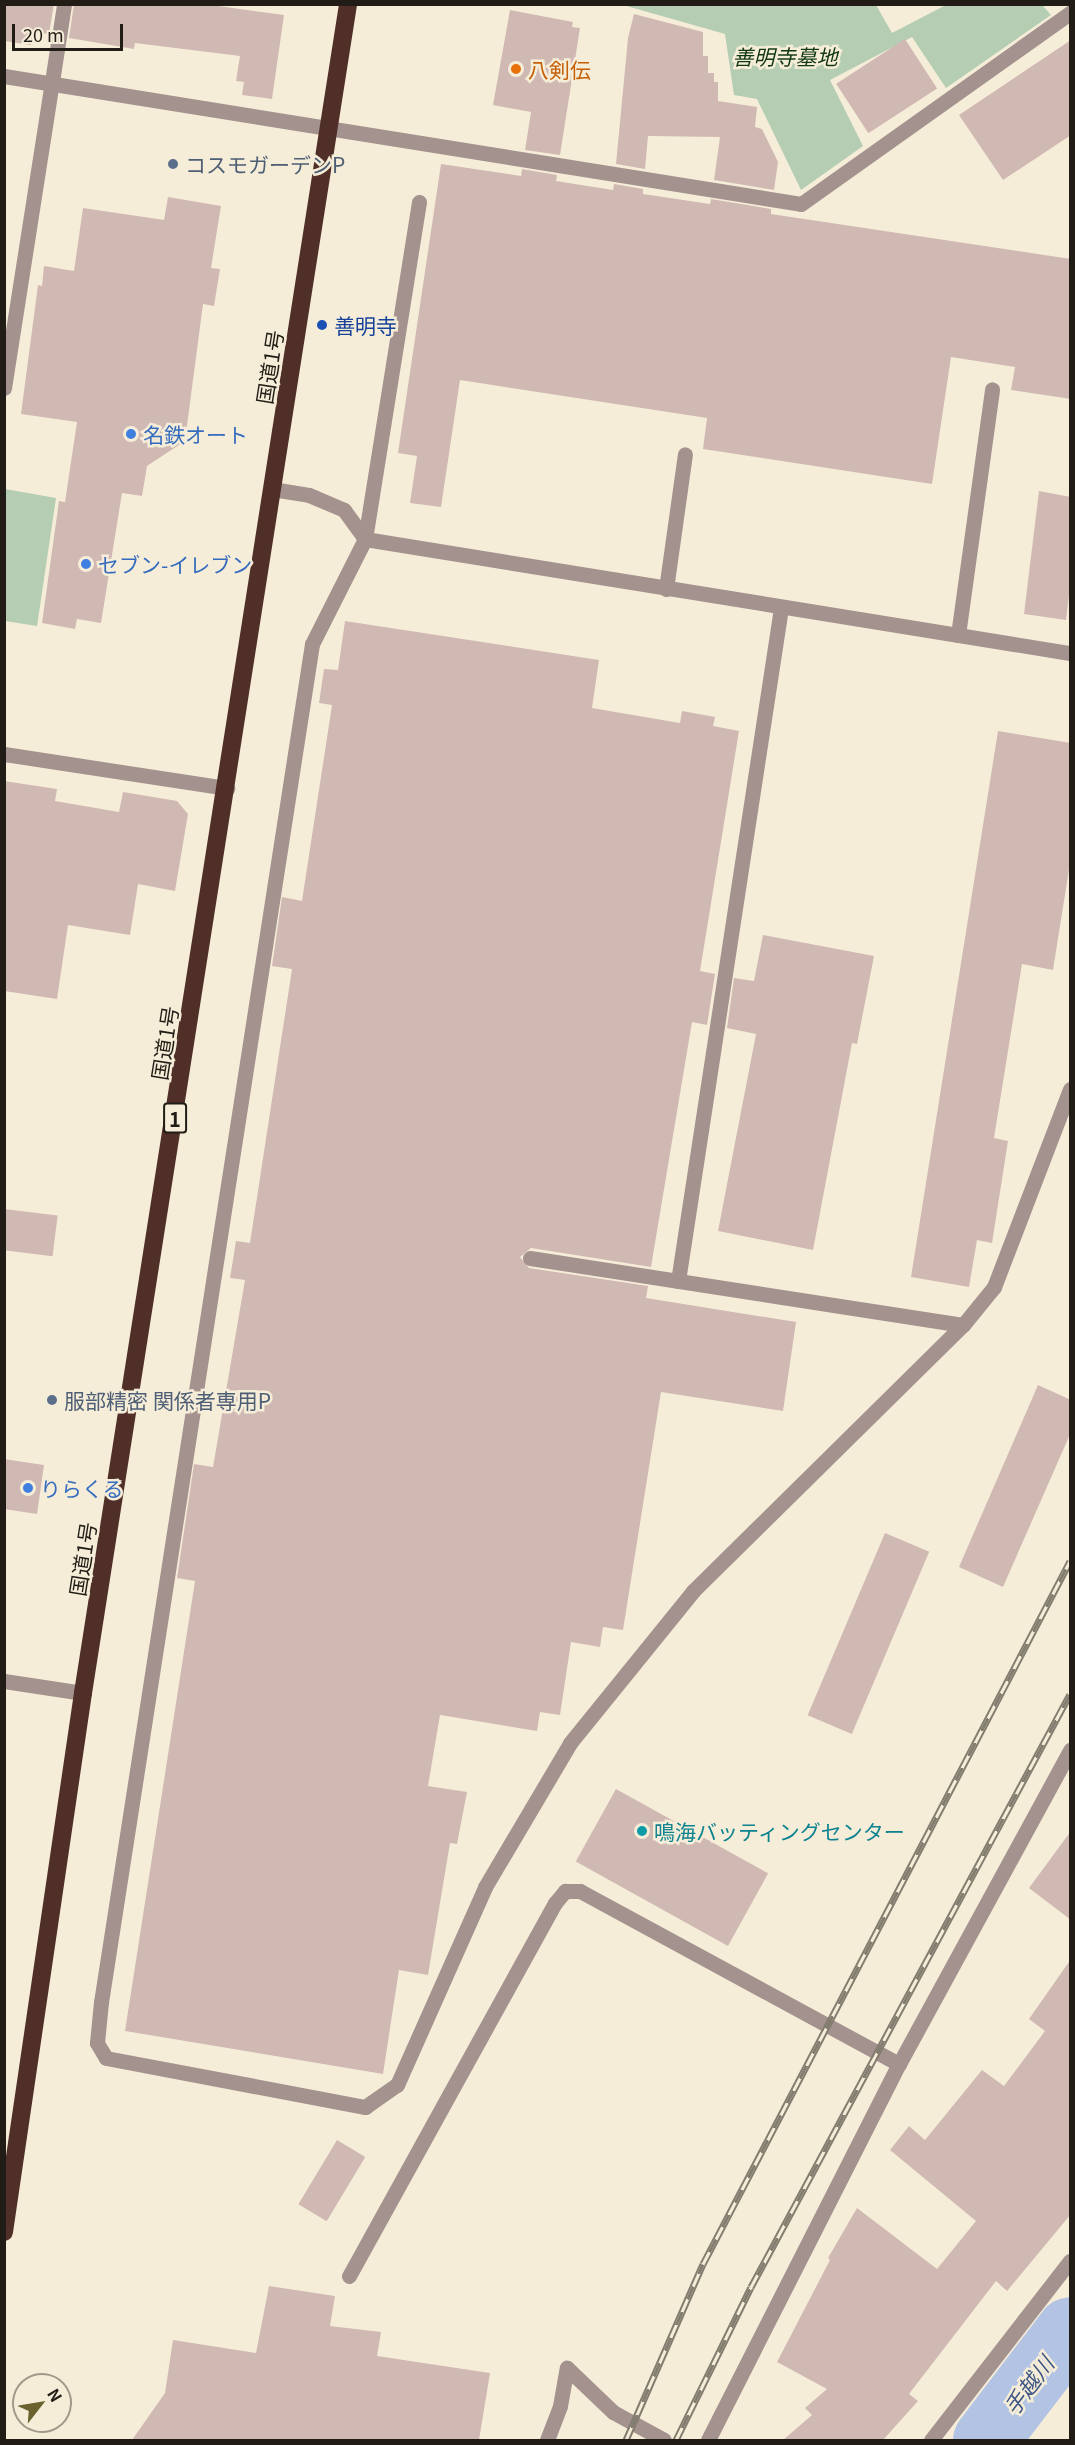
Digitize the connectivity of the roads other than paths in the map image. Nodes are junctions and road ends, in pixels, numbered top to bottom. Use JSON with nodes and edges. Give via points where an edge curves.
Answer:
{"nodes":[{"id":1,"x":64,"y":4,"type":"edge"},
{"id":2,"x":348,"y":4,"type":"edge"},
{"id":3,"x":1071,"y":13,"type":"edge"},
{"id":4,"x":4,"y":76,"type":"edge"},
{"id":5,"x":52,"y":83,"type":"junction"},
{"id":6,"x":331,"y":129,"type":"junction"},
{"id":7,"x":418,"y":202,"type":"dead end"},
{"id":8,"x":4,"y":388,"type":"edge"},
{"id":9,"x":992,"y":389,"type":"dead end"},
{"id":10,"x":685,"y":454,"type":"dead end"},
{"id":11,"x":272,"y":489,"type":"junction"},
{"id":12,"x":365,"y":539,"type":"junction"},
{"id":13,"x":666,"y":588,"type":"junction"},
{"id":14,"x":781,"y":608,"type":"junction"},
{"id":15,"x":958,"y":635,"type":"junction"},
{"id":16,"x":1071,"y":653,"type":"edge"},
{"id":17,"x":4,"y":754,"type":"edge"},
{"id":18,"x":227,"y":788,"type":"junction"},
{"id":19,"x":1071,"y":1089,"type":"edge"},
{"id":20,"x":530,"y":1258,"type":"dead end"},
{"id":21,"x":678,"y":1281,"type":"junction"},
{"id":22,"x":963,"y":1325,"type":"junction"},
{"id":23,"x":4,"y":1681,"type":"edge"},
{"id":24,"x":83,"y":1693,"type":"junction"},
{"id":25,"x":1071,"y":1750,"type":"edge"},
{"id":26,"x":899,"y":2064,"type":"junction"},
{"id":27,"x":10,"y":2164,"type":"edge"},
{"id":28,"x":4,"y":2232,"type":"edge"},
{"id":29,"x":1071,"y":2261,"type":"edge"},
{"id":30,"x":349,"y":2276,"type":"dead end"},
{"id":31,"x":547,"y":2440,"type":"edge"},
{"id":32,"x":664,"y":2440,"type":"edge"},
{"id":33,"x":708,"y":2440,"type":"edge"},
{"id":34,"x":931,"y":2440,"type":"edge"}],
"edges":[{"from":1,"to":5,"type":"street"},
{"from":2,"to":6,"type":"highway","name":"国道1号","number":"1"},
{"from":3,"to":6,"type":"street","via":[[801,204]]},
{"from":4,"to":5,"type":"street"},
{"from":5,"to":6,"type":"street"},
{"from":5,"to":8,"type":"street"},
{"from":6,"to":11,"type":"highway","name":"国道1号","number":"1"},
{"from":7,"to":12,"type":"street"},
{"from":9,"to":15,"type":"street"},
{"from":10,"to":13,"type":"street"},
{"from":11,"to":12,"type":"street","via":[[309,495],[344,510]]},
{"from":11,"to":18,"type":"highway","name":"国道1号","number":"1"},
{"from":12,"to":13,"type":"street"},
{"from":12,"to":22,"type":"street","via":[[312,644],[101,2002],[97,2043],[106,2058],[365,2107],[397,2085],[485,1887],[570,1743],[693,1592]]},
{"from":13,"to":14,"type":"street"},
{"from":14,"to":15,"type":"street"},
{"from":14,"to":21,"type":"street"},
{"from":15,"to":16,"type":"street"},
{"from":17,"to":18,"type":"street"},
{"from":18,"to":24,"type":"highway","name":"国道1号","number":"1"},
{"from":19,"to":22,"type":"street","via":[[994,1287]]},
{"from":20,"to":21,"type":"street"},
{"from":21,"to":22,"type":"street"},
{"from":23,"to":24,"type":"street"},
{"from":24,"to":27,"type":"highway","name":"国道1号","number":"1"},
{"from":25,"to":26,"type":"street"},
{"from":26,"to":30,"type":"street","via":[[580,1891],[565,1891]]},
{"from":26,"to":33,"type":"street"},
{"from":27,"to":28,"type":"highway","name":"国道1号","number":"1"},
{"from":29,"to":34,"type":"street"},
{"from":31,"to":32,"type":"street","via":[[560,2406],[567,2368],[613,2412]]}]}
